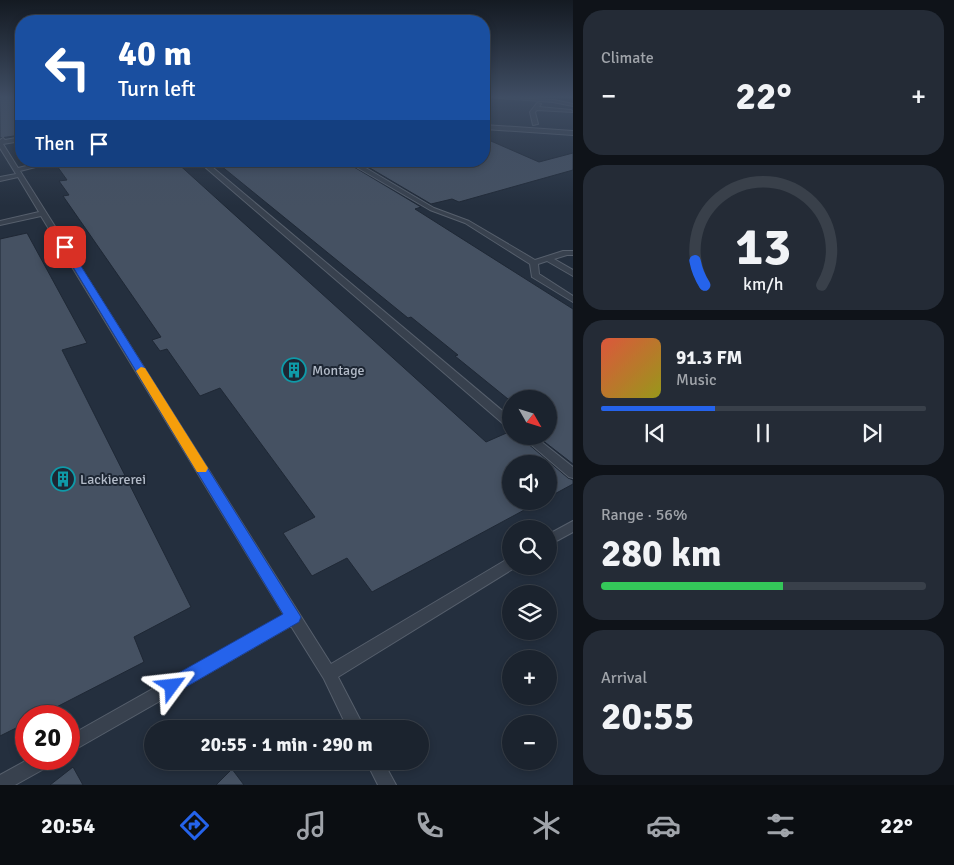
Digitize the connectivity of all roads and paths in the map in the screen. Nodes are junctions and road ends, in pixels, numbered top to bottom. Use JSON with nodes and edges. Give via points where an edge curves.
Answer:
{"nodes":[{"id":1,"x":15,"y":141,"type":"edge"},
{"id":2,"x":1,"y":142,"type":"edge"},
{"id":3,"x":15,"y":165,"type":"edge"},
{"id":4,"x":16,"y":167,"type":"edge"},
{"id":5,"x":36,"y":167,"type":"edge"},
{"id":6,"x":208,"y":167,"type":"edge"},
{"id":7,"x":359,"y":167,"type":"edge"},
{"id":8,"x":19,"y":172,"type":"junction"},
{"id":9,"x":0,"y":179,"type":"edge"},
{"id":10,"x":44,"y":213,"type":"junction"},
{"id":11,"x":0,"y":223,"type":"edge"},
{"id":12,"x":573,"y":253,"type":"edge"},
{"id":13,"x":549,"y":260,"type":"junction"},
{"id":14,"x":534,"y":263,"type":"junction"},
{"id":15,"x":573,"y":274,"type":"edge"},
{"id":16,"x":573,"y":300,"type":"edge"},
{"id":17,"x":502,"y":416,"type":"edge"},
{"id":18,"x":537,"y":445,"type":"edge"},
{"id":19,"x":573,"y":474,"type":"edge"},
{"id":20,"x":573,"y":526,"type":"edge"},
{"id":21,"x":557,"y":535,"type":"edge"},
{"id":22,"x":502,"y":568,"type":"edge"},
{"id":23,"x":293,"y":617,"type":"junction"},
{"id":24,"x":328,"y":674,"type":"junction"},
{"id":25,"x":352,"y":720,"type":"edge"},
{"id":26,"x":80,"y":739,"type":"edge"},
{"id":27,"x":25,"y":770,"type":"edge"},
{"id":28,"x":379,"y":770,"type":"edge"},
{"id":29,"x":0,"y":784,"type":"edge"},
{"id":30,"x":387,"y":785,"type":"edge"}],
"edges":[{"from":1,"to":2,"type":"lane"},
{"from":2,"to":3,"type":"lane"},
{"from":4,"to":8,"type":"lane"},
{"from":5,"to":8,"type":"lane"},
{"from":6,"to":17,"type":"lane"},
{"from":7,"to":14,"type":"lane","via":[[432,209],[467,222]]},
{"from":8,"to":9,"type":"lane"},
{"from":8,"to":10,"type":"lane"},
{"from":10,"to":11,"type":"lane"},
{"from":10,"to":23,"type":"lane"},
{"from":12,"to":13,"type":"lane","via":[[566,252]]},
{"from":13,"to":14,"type":"lane"},
{"from":13,"to":15,"type":"lane"},
{"from":14,"to":16,"type":"lane","via":[[535,275]]},
{"from":18,"to":19,"type":"lane"},
{"from":20,"to":21,"type":"lane"},
{"from":22,"to":24,"type":"lane"},
{"from":23,"to":24,"type":"lane"},
{"from":23,"to":26,"type":"lane"},
{"from":24,"to":25,"type":"lane"},
{"from":27,"to":29,"type":"lane"},
{"from":28,"to":30,"type":"lane"}]}
